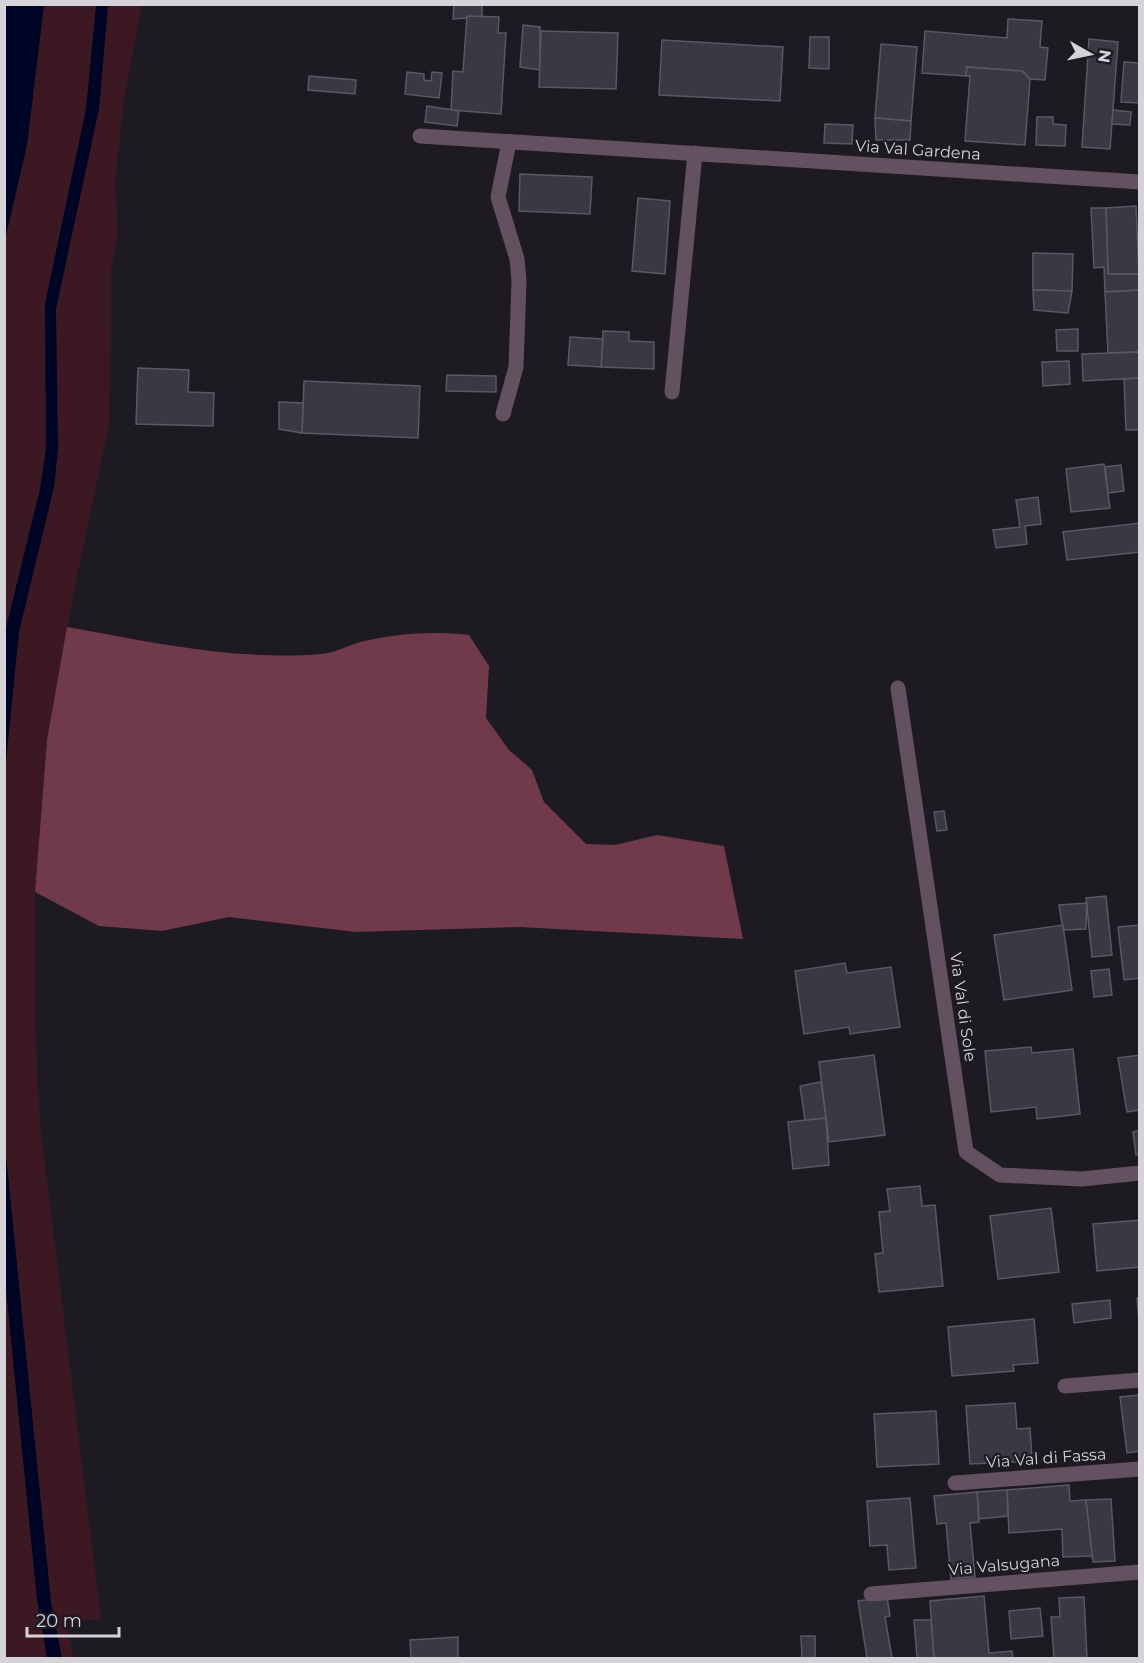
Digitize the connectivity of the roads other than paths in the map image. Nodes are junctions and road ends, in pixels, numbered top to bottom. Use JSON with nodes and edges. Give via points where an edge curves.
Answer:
{"nodes":[{"id":1,"x":420,"y":136,"type":"dead end"},
{"id":2,"x":509,"y":142,"type":"junction"},
{"id":3,"x":694,"y":153,"type":"junction"},
{"id":4,"x":1140,"y":182,"type":"edge"},
{"id":5,"x":672,"y":392,"type":"dead end"},
{"id":6,"x":503,"y":414,"type":"dead end"},
{"id":7,"x":898,"y":688,"type":"dead end"},
{"id":8,"x":1140,"y":1173,"type":"edge"},
{"id":9,"x":1140,"y":1380,"type":"edge"},
{"id":10,"x":1065,"y":1386,"type":"dead end"},
{"id":11,"x":1140,"y":1469,"type":"edge"},
{"id":12,"x":955,"y":1483,"type":"dead end"},
{"id":13,"x":1140,"y":1572,"type":"edge"},
{"id":14,"x":871,"y":1594,"type":"dead end"}],
"edges":[{"from":1,"to":2,"type":"street","name":"Via Val Gardena"},
{"from":2,"to":3,"type":"street","name":"Via Val Gardena"},
{"from":2,"to":6,"type":"street","via":[[498,197],[517,259],[519,281],[516,367]]},
{"from":3,"to":4,"type":"street","name":"Via Val Gardena"},
{"from":3,"to":5,"type":"street"},
{"from":7,"to":8,"type":"street","name":"Via Val di Sole","via":[[966,1152],[1000,1174],[1082,1179]]},
{"from":9,"to":10,"type":"street"},
{"from":11,"to":12,"type":"street","name":"Via Val di Fassa"},
{"from":13,"to":14,"type":"street","name":"Via Valsugana"}]}
